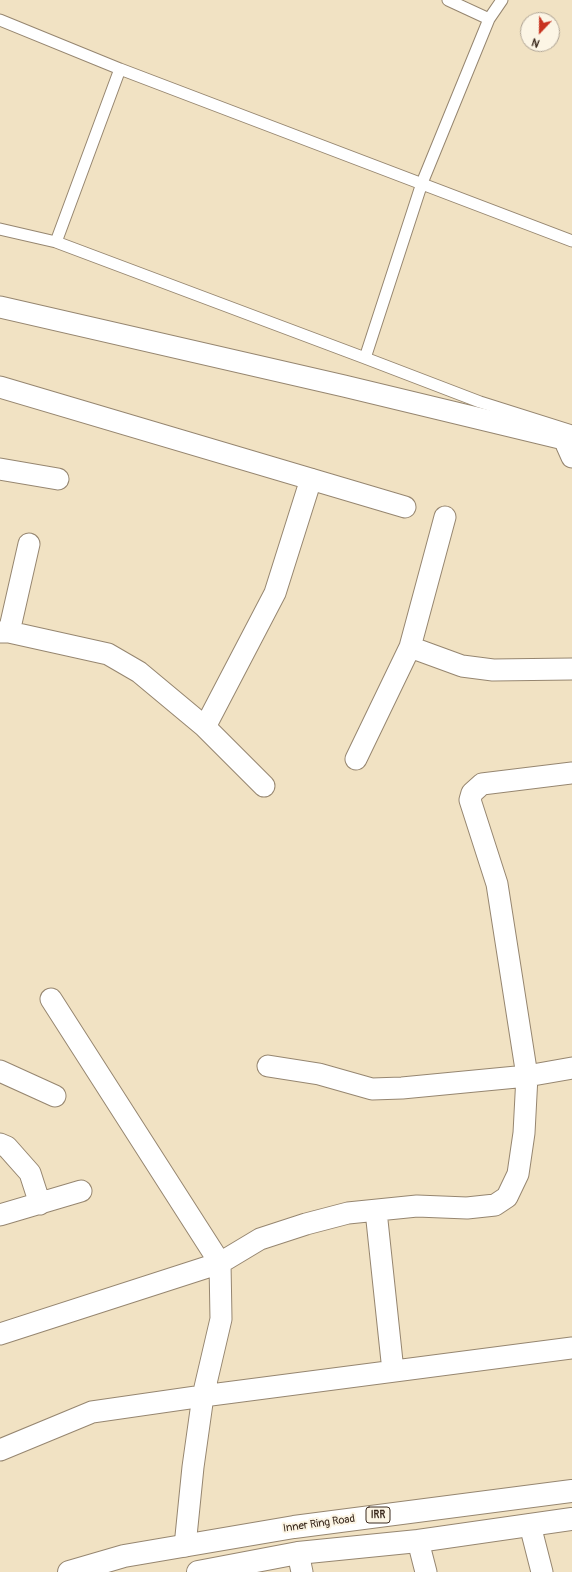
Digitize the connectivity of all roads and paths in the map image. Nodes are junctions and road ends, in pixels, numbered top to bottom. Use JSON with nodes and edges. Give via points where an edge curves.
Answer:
{"nodes":[{"id":1,"x":448,"y":0,"type":"edge"},
{"id":2,"x":502,"y":0,"type":"edge"},
{"id":3,"x":489,"y":19,"type":"junction"},
{"id":4,"x":0,"y":20,"type":"edge"},
{"id":5,"x":120,"y":69,"type":"junction"},
{"id":6,"x":422,"y":183,"type":"junction"},
{"id":7,"x":0,"y":229,"type":"edge"},
{"id":8,"x":572,"y":241,"type":"edge"},
{"id":9,"x":56,"y":242,"type":"junction"},
{"id":10,"x":0,"y":307,"type":"edge"},
{"id":11,"x":365,"y":358,"type":"junction"},
{"id":12,"x":0,"y":387,"type":"edge"},
{"id":13,"x":572,"y":431,"type":"edge"},
{"id":14,"x":572,"y":457,"type":"edge"},
{"id":15,"x":0,"y":469,"type":"edge"},
{"id":16,"x":58,"y":479,"type":"dead end"},
{"id":17,"x":311,"y":479,"type":"junction"},
{"id":18,"x":405,"y":507,"type":"dead end"},
{"id":19,"x":445,"y":517,"type":"dead end"},
{"id":20,"x":29,"y":544,"type":"dead end"},
{"id":21,"x":4,"y":632,"type":"edge"},
{"id":22,"x":410,"y":647,"type":"junction"},
{"id":23,"x":572,"y":669,"type":"edge"},
{"id":24,"x":205,"y":727,"type":"junction"},
{"id":25,"x":356,"y":759,"type":"dead end"},
{"id":26,"x":572,"y":773,"type":"edge"},
{"id":27,"x":264,"y":786,"type":"dead end"},
{"id":28,"x":51,"y":999,"type":"dead end"},
{"id":29,"x":268,"y":1066,"type":"dead end"},
{"id":30,"x":572,"y":1068,"type":"edge"},
{"id":31,"x":0,"y":1071,"type":"edge"},
{"id":32,"x":527,"y":1076,"type":"junction"},
{"id":33,"x":55,"y":1096,"type":"dead end"},
{"id":34,"x":0,"y":1144,"type":"edge"},
{"id":35,"x":82,"y":1191,"type":"dead end"},
{"id":36,"x":40,"y":1204,"type":"junction"},
{"id":37,"x":376,"y":1210,"type":"junction"},
{"id":38,"x":0,"y":1215,"type":"edge"},
{"id":39,"x":220,"y":1263,"type":"junction"},
{"id":40,"x":0,"y":1334,"type":"edge"},
{"id":41,"x":572,"y":1348,"type":"edge"},
{"id":42,"x":393,"y":1371,"type":"junction"},
{"id":43,"x":203,"y":1396,"type":"junction"},
{"id":44,"x":0,"y":1450,"type":"edge"},
{"id":45,"x":572,"y":1491,"type":"edge"},
{"id":46,"x":572,"y":1519,"type":"edge"},
{"id":47,"x":530,"y":1525,"type":"junction"},
{"id":48,"x":418,"y":1541,"type":"junction"},
{"id":49,"x":185,"y":1546,"type":"junction"},
{"id":50,"x":300,"y":1563,"type":"edge"},
{"id":51,"x":69,"y":1572,"type":"edge"},
{"id":52,"x":198,"y":1572,"type":"edge"},
{"id":53,"x":426,"y":1572,"type":"edge"},
{"id":54,"x":542,"y":1572,"type":"edge"}],
"edges":[{"from":1,"to":3,"type":"lane"},
{"from":2,"to":3,"type":"lane"},
{"from":3,"to":6,"type":"lane"},
{"from":4,"to":5,"type":"lane"},
{"from":5,"to":6,"type":"lane"},
{"from":5,"to":9,"type":"lane"},
{"from":6,"to":8,"type":"lane"},
{"from":6,"to":11,"type":"lane"},
{"from":7,"to":9,"type":"lane"},
{"from":9,"to":11,"type":"lane"},
{"from":10,"to":14,"type":"street","via":[[564,439]]},
{"from":11,"to":13,"type":"lane","via":[[480,402]]},
{"from":12,"to":17,"type":"street"},
{"from":15,"to":16,"type":"street"},
{"from":17,"to":18,"type":"street"},
{"from":17,"to":24,"type":"street","via":[[275,593]]},
{"from":19,"to":22,"type":"street"},
{"from":20,"to":21,"type":"street"},
{"from":21,"to":24,"type":"street","via":[[108,654],[139,672]]},
{"from":22,"to":23,"type":"street","via":[[462,666],[493,670]]},
{"from":22,"to":25,"type":"street"},
{"from":24,"to":27,"type":"street"},
{"from":26,"to":32,"type":"street","via":[[482,784],[472,793],[470,800],[497,884]]},
{"from":28,"to":39,"type":"street"},
{"from":29,"to":32,"type":"street","via":[[319,1074],[372,1089]]},
{"from":30,"to":32,"type":"street"},
{"from":31,"to":33,"type":"street"},
{"from":32,"to":37,"type":"street","via":[[524,1133],[518,1174],[508,1197],[495,1205],[467,1208],[417,1206]]},
{"from":34,"to":36,"type":"street","via":[[6,1147],[30,1173]]},
{"from":35,"to":36,"type":"street"},
{"from":36,"to":38,"type":"street"},
{"from":37,"to":39,"type":"street","via":[[348,1213],[260,1239]]},
{"from":37,"to":42,"type":"street"},
{"from":39,"to":40,"type":"street"},
{"from":39,"to":43,"type":"street","via":[[221,1319]]},
{"from":41,"to":42,"type":"street"},
{"from":42,"to":43,"type":"street"},
{"from":43,"to":44,"type":"street","via":[[92,1412]]},
{"from":43,"to":49,"type":"street"},
{"from":45,"to":49,"type":"highway","name":"Inner Ring Road","number":"IRR","via":[[294,1526]]},
{"from":46,"to":47,"type":"highway"},
{"from":47,"to":48,"type":"highway"},
{"from":47,"to":54,"type":"street"},
{"from":48,"to":50,"type":"highway"},
{"from":48,"to":53,"type":"street"},
{"from":49,"to":51,"type":"highway","name":"Inner Ring Road","number":"IRR","via":[[124,1556]]},
{"from":50,"to":52,"type":"highway"}]}
